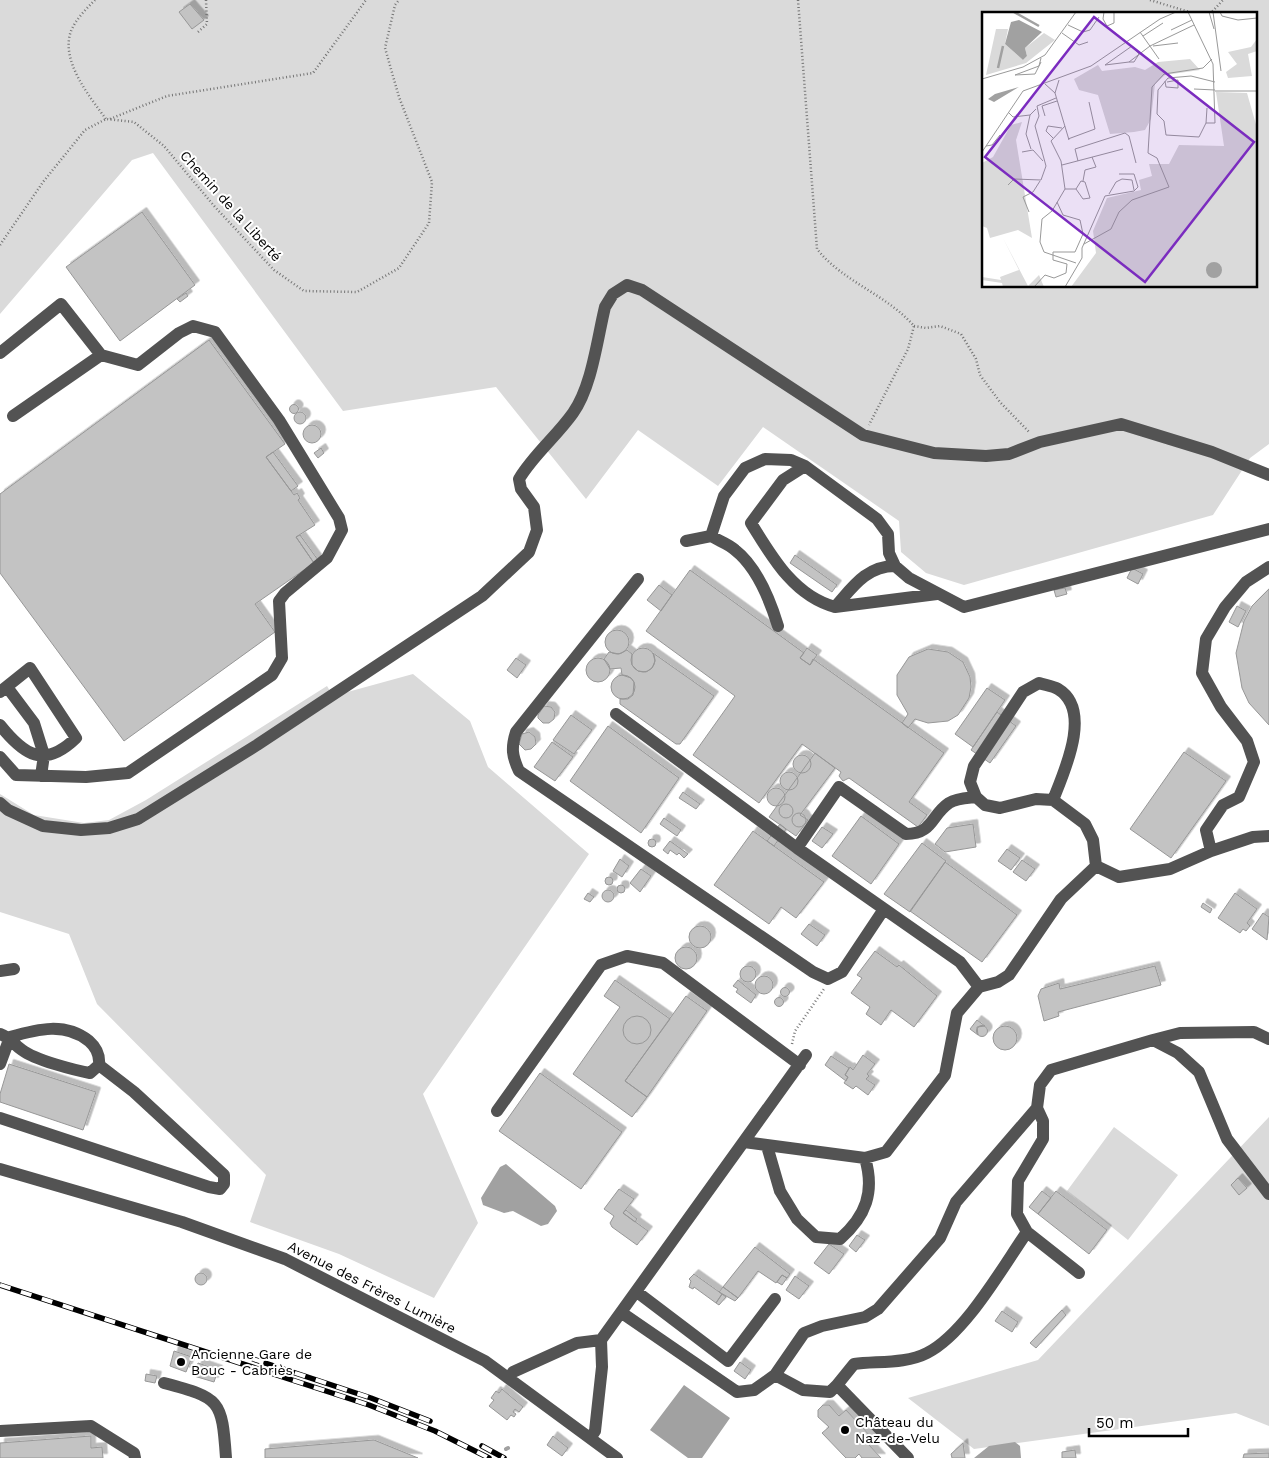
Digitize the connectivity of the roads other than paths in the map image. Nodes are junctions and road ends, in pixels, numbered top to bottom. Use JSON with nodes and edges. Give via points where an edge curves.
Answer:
{"nodes":[{"id":1,"x":0,"y":353,"type":"edge"},
{"id":2,"x":101,"y":355,"type":"junction"},
{"id":3,"x":13,"y":416,"type":"dead end"},
{"id":4,"x":805,"y":466,"type":"junction"},
{"id":5,"x":1269,"y":475,"type":"edge"},
{"id":6,"x":1269,"y":529,"type":"edge"},
{"id":7,"x":711,"y":536,"type":"junction"},
{"id":8,"x":686,"y":541,"type":"dead end"},
{"id":9,"x":895,"y":566,"type":"junction"},
{"id":10,"x":1269,"y":567,"type":"edge"},
{"id":11,"x":638,"y":579,"type":"dead end"},
{"id":12,"x":937,"y":594,"type":"junction"},
{"id":13,"x":835,"y":608,"type":"junction"},
{"id":14,"x":778,"y":626,"type":"dead end"},
{"id":15,"x":3,"y":689,"type":"edge"},
{"id":16,"x":616,"y":714,"type":"dead end"},
{"id":17,"x":0,"y":726,"type":"edge"},
{"id":18,"x":44,"y":755,"type":"junction"},
{"id":19,"x":0,"y":757,"type":"edge"},
{"id":20,"x":41,"y":776,"type":"junction"},
{"id":21,"x":976,"y":797,"type":"junction"},
{"id":22,"x":1053,"y":800,"type":"junction"},
{"id":23,"x":0,"y":803,"type":"edge"},
{"id":24,"x":1269,"y":836,"type":"edge"},
{"id":25,"x":797,"y":848,"type":"junction"},
{"id":26,"x":1211,"y":851,"type":"junction"},
{"id":27,"x":1096,"y":866,"type":"junction"},
{"id":28,"x":884,"y":909,"type":"junction"},
{"id":29,"x":14,"y":969,"type":"dead end"},
{"id":30,"x":0,"y":972,"type":"edge"},
{"id":31,"x":979,"y":987,"type":"junction"},
{"id":32,"x":5,"y":1036,"type":"edge"},
{"id":33,"x":1269,"y":1038,"type":"edge"},
{"id":34,"x":1153,"y":1040,"type":"junction"},
{"id":35,"x":0,"y":1064,"type":"edge"},
{"id":36,"x":98,"y":1065,"type":"junction"},
{"id":37,"x":1036,"y":1108,"type":"junction"},
{"id":38,"x":497,"y":1110,"type":"dead end"},
{"id":39,"x":0,"y":1118,"type":"edge"},
{"id":40,"x":744,"y":1142,"type":"junction"},
{"id":41,"x":767,"y":1146,"type":"junction"},
{"id":42,"x":865,"y":1158,"type":"junction"},
{"id":43,"x":0,"y":1169,"type":"edge"},
{"id":44,"x":1269,"y":1194,"type":"edge"},
{"id":45,"x":1027,"y":1232,"type":"junction"},
{"id":46,"x":1079,"y":1274,"type":"dead end"},
{"id":47,"x":637,"y":1292,"type":"junction"},
{"id":48,"x":775,"y":1299,"type":"dead end"},
{"id":49,"x":622,"y":1313,"type":"junction"},
{"id":50,"x":601,"y":1340,"type":"junction"},
{"id":51,"x":775,"y":1375,"type":"junction"},
{"id":52,"x":510,"y":1377,"type":"junction"},
{"id":53,"x":164,"y":1383,"type":"dead end"},
{"id":54,"x":837,"y":1385,"type":"junction"},
{"id":55,"x":0,"y":1431,"type":"edge"},
{"id":56,"x":591,"y":1437,"type":"junction"},
{"id":57,"x":135,"y":1458,"type":"edge"},
{"id":58,"x":226,"y":1458,"type":"edge"},
{"id":59,"x":618,"y":1458,"type":"edge"},
{"id":60,"x":908,"y":1458,"type":"edge"}],
"edges":[{"from":1,"to":2,"type":"street","via":[[61,304]]},
{"from":2,"to":3,"type":"street"},
{"from":2,"to":20,"type":"street","via":[[138,365],[193,326],[215,332],[279,420],[339,518],[342,530],[327,558],[285,593],[280,602],[282,658],[272,675],[128,774]]},
{"from":4,"to":7,"type":"street","via":[[791,460],[765,459],[745,468],[724,496]]},
{"from":4,"to":9,"type":"street","via":[[877,519],[888,534],[889,553]]},
{"from":4,"to":13,"type":"street","via":[[783,480],[751,523],[792,583],[820,604]]},
{"from":5,"to":23,"type":"street","via":[[1212,452],[1120,424],[1040,442],[1010,454],[986,456],[934,453],[863,435],[642,290],[627,285],[613,294],[605,307],[579,404],[519,478],[521,489],[534,506],[537,530],[529,552],[482,596],[265,740],[138,819],[109,828],[81,830],[44,826]]},
{"from":6,"to":12,"type":"street","via":[[964,607]]},
{"from":7,"to":8,"type":"street"},
{"from":7,"to":14,"type":"street","via":[[736,550],[760,582],[772,604]]},
{"from":9,"to":12,"type":"street"},
{"from":9,"to":13,"type":"street","via":[[880,566],[863,576]]},
{"from":10,"to":26,"type":"street","via":[[1246,582],[1225,607],[1206,639],[1202,673],[1221,707],[1247,741],[1254,762],[1239,797],[1223,805],[1206,830]]},
{"from":11,"to":28,"type":"street","via":[[516,732],[511,746],[519,771],[813,972],[828,979],[842,972]]},
{"from":12,"to":13,"type":"street"},
{"from":15,"to":18,"type":"street","via":[[34,723]]},
{"from":15,"to":18,"type":"street","via":[[30,668],[76,738],[58,752]]},
{"from":16,"to":25,"type":"street"},
{"from":17,"to":18,"type":"street","via":[[26,752]]},
{"from":18,"to":20,"type":"street"},
{"from":19,"to":20,"type":"street","via":[[16,775]]},
{"from":21,"to":22,"type":"street","via":[[985,806],[1000,808],[1036,799]]},
{"from":21,"to":22,"type":"street","via":[[970,782],[974,766],[1023,692],[1039,683],[1058,688],[1069,700],[1075,716],[1075,732]]},
{"from":21,"to":25,"type":"street","via":[[948,803],[918,834],[906,834],[839,787]]},
{"from":22,"to":27,"type":"street","via":[[1085,824],[1094,840]]},
{"from":24,"to":26,"type":"street"},
{"from":25,"to":28,"type":"street"},
{"from":26,"to":27,"type":"street","via":[[1170,868],[1119,877]]},
{"from":27,"to":31,"type":"street","via":[[1061,899],[1009,975]]},
{"from":28,"to":31,"type":"street","via":[[960,962]]},
{"from":29,"to":30,"type":"street"},
{"from":31,"to":42,"type":"street","via":[[957,1013],[945,1075],[886,1152]]},
{"from":32,"to":35,"type":"street"},
{"from":32,"to":36,"type":"street","via":[[22,1051],[73,1070],[90,1073]]},
{"from":32,"to":36,"type":"street","via":[[57,1027],[78,1033],[94,1045],[100,1056]]},
{"from":33,"to":34,"type":"street","via":[[1254,1032],[1235,1032],[1180,1033]]},
{"from":34,"to":37,"type":"street","via":[[1051,1070],[1040,1085]]},
{"from":34,"to":44,"type":"street","via":[[1178,1053],[1199,1072],[1227,1139]]},
{"from":36,"to":39,"type":"street","via":[[134,1092],[224,1175],[220,1189]]},
{"from":37,"to":45,"type":"street","via":[[1043,1121],[1043,1139],[1018,1181],[1017,1214]]},
{"from":37,"to":51,"type":"street","via":[[956,1202],[940,1238],[878,1309],[865,1317],[804,1333]]},
{"from":38,"to":40,"type":"street","via":[[601,964],[627,956],[663,962],[803,1060]]},
{"from":40,"to":41,"type":"street"},
{"from":40,"to":47,"type":"street"},
{"from":41,"to":42,"type":"street"},
{"from":41,"to":42,"type":"street","via":[[780,1191],[797,1219],[816,1237],[840,1240],[855,1226],[867,1203],[870,1174]]},
{"from":43,"to":52,"type":"street","name":"Avenue des Frères Lumière","via":[[182,1222],[285,1259]]},
{"from":45,"to":46,"type":"street"},
{"from":45,"to":54,"type":"street","via":[[959,1329],[927,1354],[904,1360],[854,1364]]},
{"from":47,"to":48,"type":"street","via":[[728,1361]]},
{"from":47,"to":49,"type":"street"},
{"from":49,"to":50,"type":"street"},
{"from":49,"to":51,"type":"street","via":[[737,1392],[754,1390]]},
{"from":50,"to":52,"type":"street","via":[[577,1343],[513,1372]]},
{"from":50,"to":56,"type":"street","via":[[596,1430]]},
{"from":51,"to":54,"type":"street","via":[[803,1390],[830,1392]]},
{"from":52,"to":56,"type":"street","name":"Avenue des Frères Lumière"},
{"from":53,"to":58,"type":"street","via":[[210,1398],[222,1418]]},
{"from":54,"to":60,"type":"street"},
{"from":55,"to":57,"type":"street","via":[[91,1426],[134,1453]]},
{"from":56,"to":59,"type":"street","name":"Avenue des Frères Lumière"}]}
